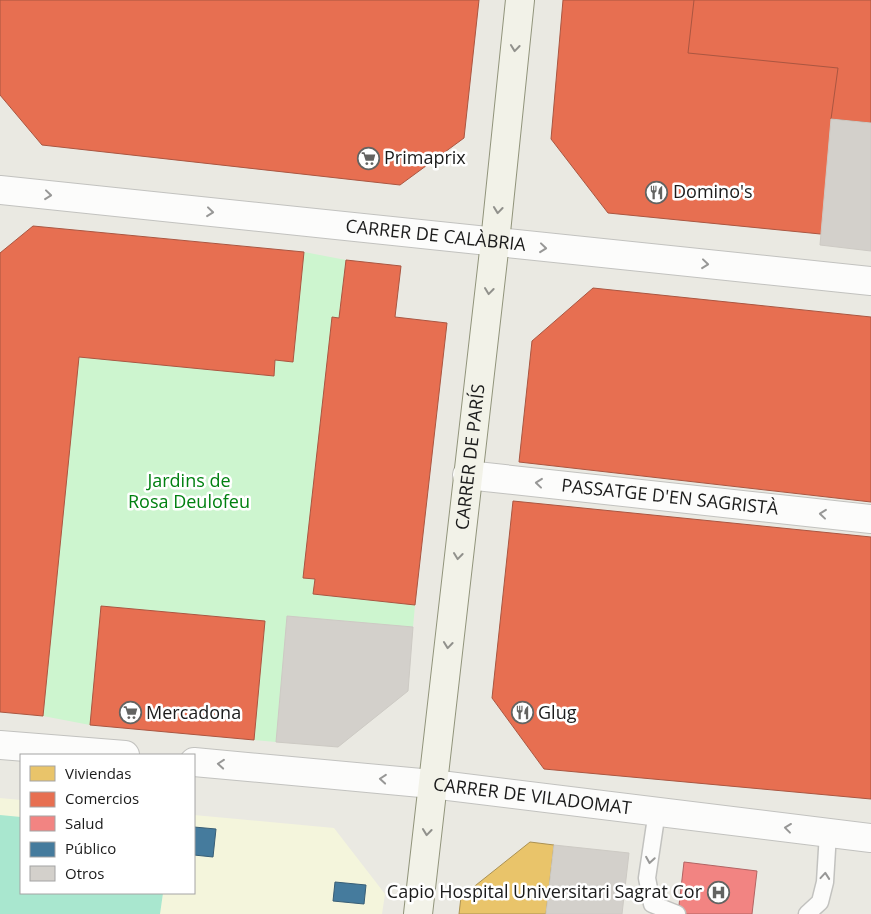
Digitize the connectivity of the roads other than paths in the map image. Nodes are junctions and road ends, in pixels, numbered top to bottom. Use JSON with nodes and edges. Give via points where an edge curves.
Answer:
{"nodes":[{"id":1,"x":520,"y":0,"type":"edge"},
{"id":2,"x":0,"y":190,"type":"edge"},
{"id":3,"x":495,"y":242,"type":"junction"},
{"id":4,"x":871,"y":281,"type":"edge"},
{"id":5,"x":467,"y":475,"type":"junction"},
{"id":6,"x":871,"y":519,"type":"edge"},
{"id":7,"x":0,"y":745,"type":"edge"},
{"id":8,"x":112,"y":754,"type":"edge"},
{"id":9,"x":195,"y":762,"type":"edge"},
{"id":10,"x":432,"y":784,"type":"junction"},
{"id":11,"x":657,"y":812,"type":"junction"},
{"id":12,"x":828,"y":833,"type":"junction"},
{"id":13,"x":871,"y":838,"type":"edge"},
{"id":14,"x":418,"y":914,"type":"edge"},
{"id":15,"x":677,"y":914,"type":"edge"},
{"id":16,"x":807,"y":914,"type":"edge"}],
"edges":[{"from":1,"to":3,"type":"main road","name":"CARRER DE PARÍS","one_way":true},
{"from":2,"to":3,"type":"street","name":"CARRER DE CALÀBRIA","one_way":true},
{"from":3,"to":4,"type":"street","name":"CARRER DE CALÀBRIA","one_way":true},
{"from":3,"to":5,"type":"main road","name":"CARRER DE PARÍS","one_way":true},
{"from":6,"to":5,"type":"street","name":"PASSATGE D'EN SAGRISTÀ","one_way":true},
{"from":5,"to":10,"type":"main road","name":"CARRER DE PARÍS","one_way":true},
{"from":7,"to":8,"type":"street"},
{"from":10,"to":9,"type":"street","name":"CARRER DE VILADOMAT","one_way":true},
{"from":10,"to":11,"type":"street","name":"CARRER DE VILADOMAT"},
{"from":10,"to":14,"type":"main road","name":"CARRER DE PARÍS","one_way":true},
{"from":12,"to":11,"type":"street","name":"CARRER DE VILADOMAT","one_way":true},
{"from":11,"to":15,"type":"lane","one_way":true,"via":[[647,878],[652,904]]},
{"from":12,"to":13,"type":"street","name":"CARRER DE VILADOMAT"},
{"from":16,"to":12,"type":"lane","one_way":true,"via":[[820,902],[825,882]]}]}
